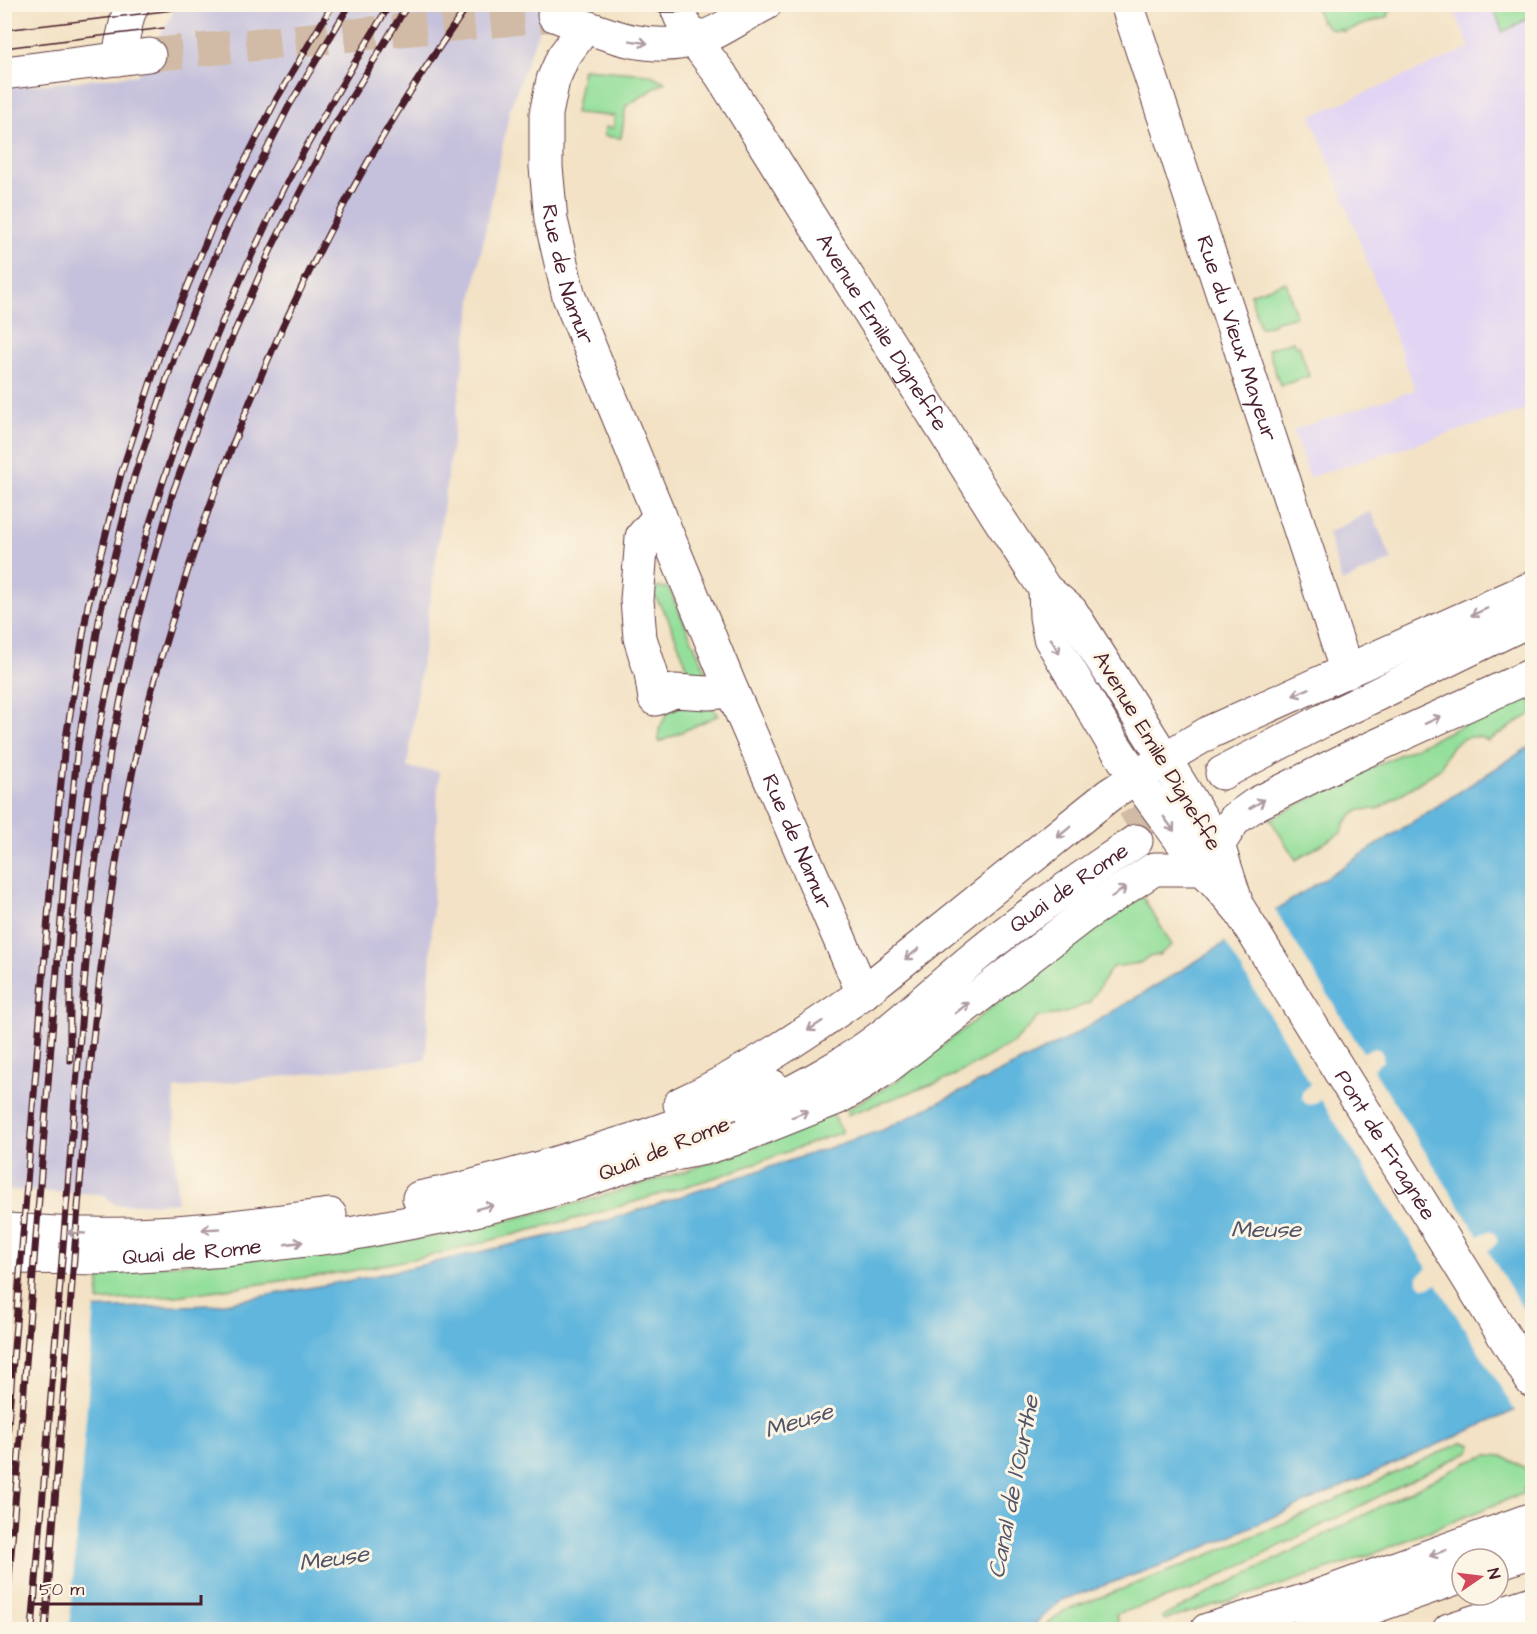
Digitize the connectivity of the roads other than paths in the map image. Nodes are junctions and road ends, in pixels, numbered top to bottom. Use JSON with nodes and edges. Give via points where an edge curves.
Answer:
{"nodes":[{"id":1,"x":133,"y":4,"type":"edge"},
{"id":2,"x":676,"y":4,"type":"edge"},
{"id":3,"x":1127,"y":4,"type":"edge"},
{"id":4,"x":753,"y":11,"type":"edge"},
{"id":5,"x":580,"y":16,"type":"edge"},
{"id":6,"x":695,"y":40,"type":"junction"},
{"id":7,"x":4,"y":74,"type":"edge"},
{"id":8,"x":721,"y":75,"type":"junction"},
{"id":9,"x":660,"y":516,"type":"junction"},
{"id":10,"x":1533,"y":588,"type":"edge"},
{"id":11,"x":1533,"y":619,"type":"edge"},
{"id":12,"x":1533,"y":644,"type":"edge"},
{"id":13,"x":1347,"y":672,"type":"junction"},
{"id":14,"x":1533,"y":675,"type":"edge"},
{"id":15,"x":732,"y":691,"type":"junction"},
{"id":16,"x":1148,"y":770,"type":"junction"},
{"id":17,"x":1210,"y":857,"type":"junction"},
{"id":18,"x":1239,"y":909,"type":"joint"},
{"id":19,"x":863,"y":993,"type":"junction"},
{"id":20,"x":644,"y":1160,"type":"junction"},
{"id":21,"x":536,"y":1169,"type":"junction"},
{"id":22,"x":4,"y":1230,"type":"edge"},
{"id":23,"x":4,"y":1257,"type":"edge"},
{"id":24,"x":1533,"y":1381,"type":"edge"},
{"id":25,"x":1533,"y":1519,"type":"edge"},
{"id":26,"x":1533,"y":1551,"type":"edge"},
{"id":27,"x":1510,"y":1559,"type":"edge"},
{"id":28,"x":1533,"y":1573,"type":"edge"},
{"id":29,"x":1450,"y":1580,"type":"edge"},
{"id":30,"x":1450,"y":1601,"type":"edge"},
{"id":31,"x":1521,"y":1605,"type":"edge"},
{"id":32,"x":1207,"y":1629,"type":"edge"},
{"id":33,"x":1308,"y":1629,"type":"edge"},
{"id":34,"x":1368,"y":1629,"type":"edge"},
{"id":35,"x":1449,"y":1629,"type":"edge"}],
"edges":[{"from":1,"to":7,"type":"main road","via":[[128,15],[133,57]]},
{"from":2,"to":6,"type":"main road","name":"Avenue Emile Digneffe"},
{"from":3,"to":13,"type":"main road","name":"Rue du Vieux Mayeur"},
{"from":4,"to":6,"type":"main road"},
{"from":4,"to":8,"type":"main road","via":[[729,29],[721,51]]},
{"from":5,"to":6,"type":"main road","one_way":true,"via":[[607,35],[641,43],[671,45]]},
{"from":5,"to":9,"type":"main road","name":"Rue de Namur","via":[[553,80],[546,114],[551,220],[569,297]]},
{"from":6,"to":8,"type":"main road","name":"Avenue Emile Digneffe"},
{"from":8,"to":16,"type":"main road","name":"Avenue Emile Digneffe","via":[[1045,589],[1050,638],[1107,734]]},
{"from":9,"to":15,"type":"main road","name":"Rue de Namur"},
{"from":9,"to":15,"type":"main road","via":[[642,537],[637,600],[640,638],[655,699],[674,691]]},
{"from":10,"to":13,"type":"main road","one_way":true},
{"from":11,"to":12,"type":"main road","via":[[1322,722],[1225,779],[1342,724]]},
{"from":13,"to":16,"type":"main road","one_way":true,"via":[[1210,732]]},
{"from":17,"to":14,"type":"main road","one_way":true,"via":[[1235,819],[1256,804]]},
{"from":15,"to":19,"type":"main road","name":"Rue de Namur"},
{"from":16,"to":17,"type":"main road","name":"Avenue Emile Digneffe"},
{"from":16,"to":19,"type":"main road","one_way":true,"via":[[1109,795]]},
{"from":17,"to":18,"type":"main road","name":"Avenue Emile Digneffe","via":[[1211,877]]},
{"from":20,"to":17,"type":"main road","one_way":true,"via":[[734,1139],[837,1098],[883,1070],[1083,916],[1141,877],[1154,869]]},
{"from":18,"to":24,"type":"main road","name":"Pont de Fragnée"},
{"from":19,"to":21,"type":"main road","one_way":true,"via":[[779,1050],[700,1094]]},
{"from":20,"to":21,"type":"main road","name":"Quai de Rome","via":[[752,1113],[846,1060],[1132,835],[1046,885],[875,1024],[804,1072],[696,1118]]},
{"from":23,"to":20,"type":"main road","name":"Quai de Rome","one_way":true,"via":[[110,1258],[226,1250],[339,1236],[466,1212],[583,1181]]},
{"from":21,"to":22,"type":"main road","name":"Quai de Rome","one_way":true,"via":[[462,1190],[333,1215],[225,1228],[93,1234]]},
{"from":25,"to":32,"type":"main road","one_way":true,"via":[[1310,1599]]},
{"from":26,"to":27,"type":"main road"},
{"from":28,"to":31,"type":"main road"},
{"from":29,"to":33,"type":"main road"},
{"from":30,"to":34,"type":"main road"},
{"from":31,"to":35,"type":"main road"}]}
